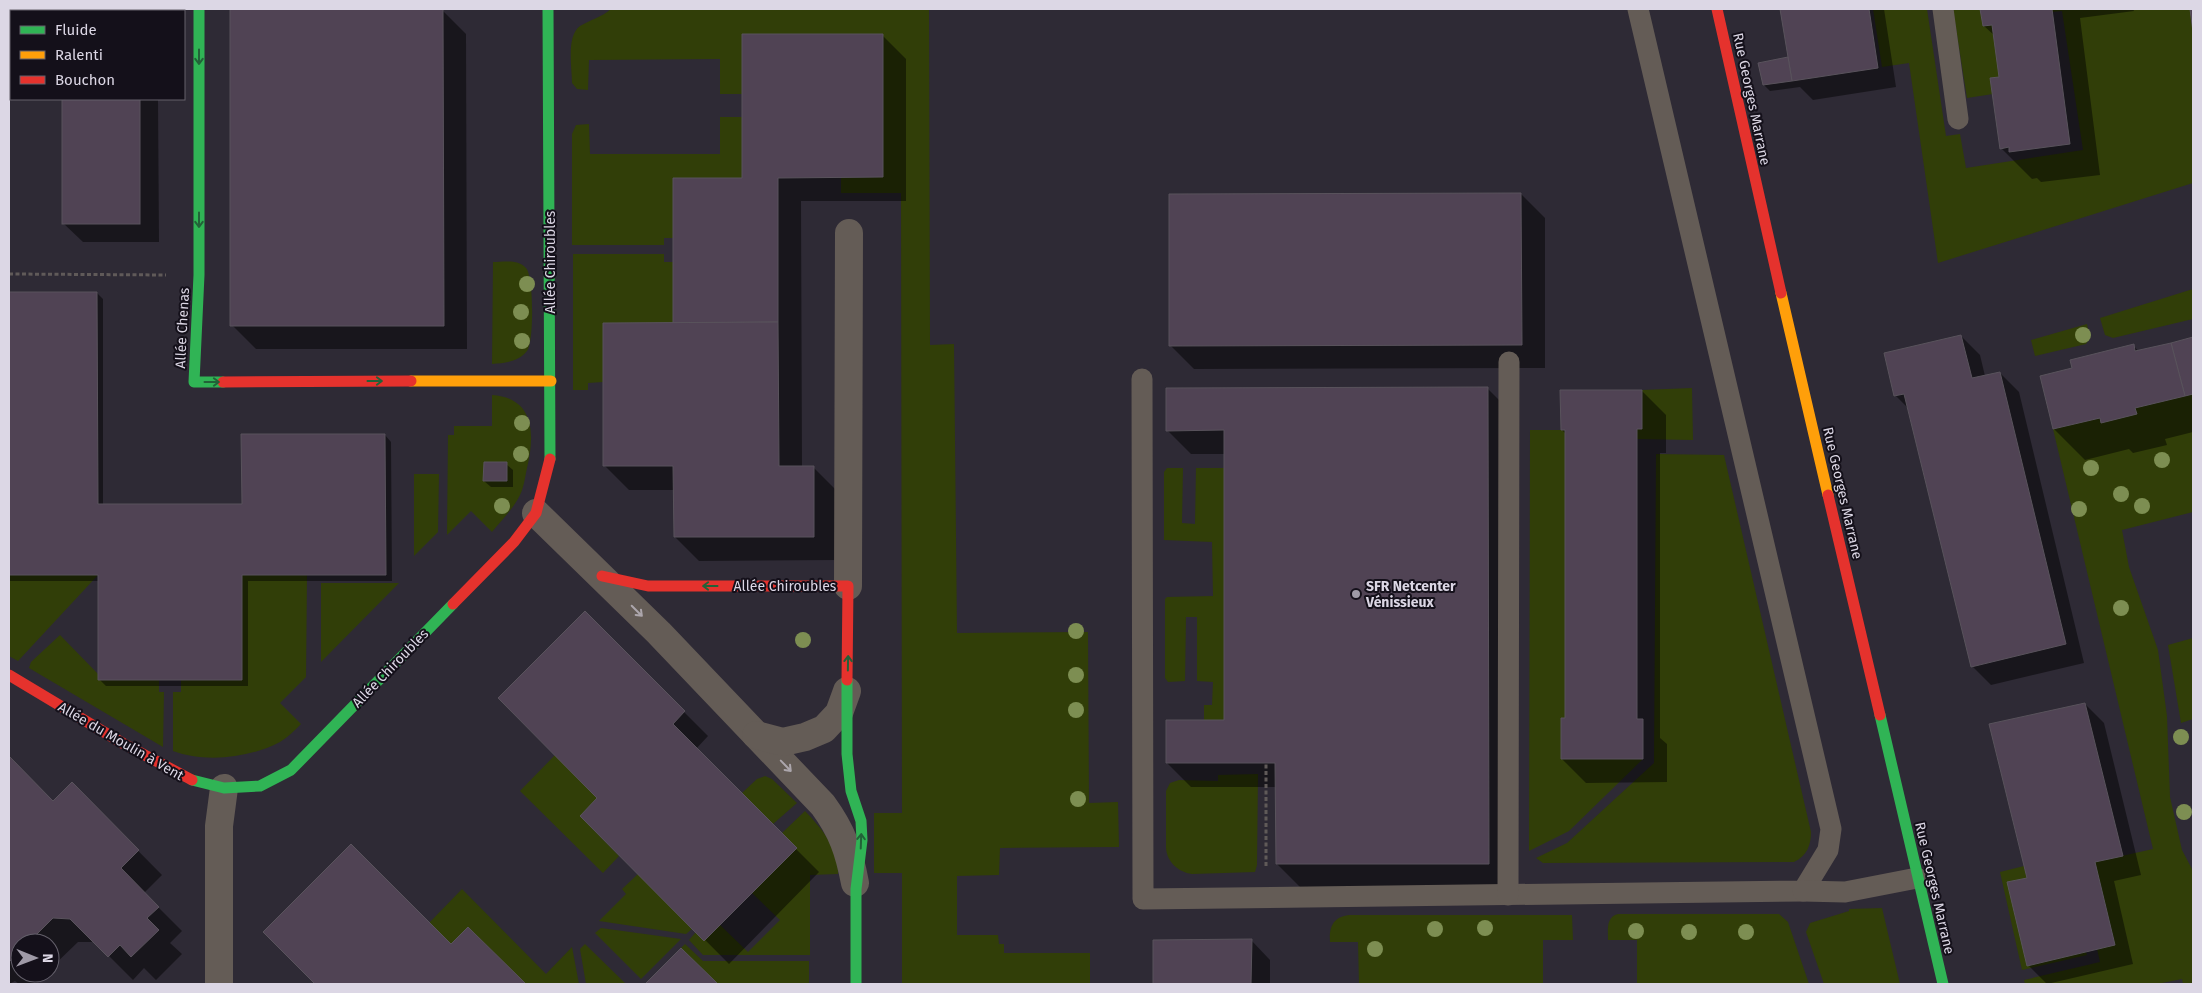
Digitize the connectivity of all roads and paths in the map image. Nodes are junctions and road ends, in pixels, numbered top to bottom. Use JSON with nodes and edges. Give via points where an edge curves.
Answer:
{"nodes":[{"id":1,"x":199,"y":9,"type":"edge"},
{"id":2,"x":548,"y":9,"type":"edge"},
{"id":3,"x":1638,"y":9,"type":"edge"},
{"id":4,"x":1717,"y":9,"type":"edge"},
{"id":5,"x":1943,"y":9,"type":"edge"},
{"id":6,"x":1958,"y":119,"type":"dead end"},
{"id":7,"x":849,"y":233,"type":"dead end"},
{"id":8,"x":9,"y":274,"type":"edge"},
{"id":9,"x":200,"y":275,"type":"junction"},
{"id":10,"x":1509,"y":362,"type":"dead end"},
{"id":11,"x":551,"y":380,"type":"junction"},
{"id":12,"x":1142,"y":380,"type":"dead end"},
{"id":13,"x":536,"y":513,"type":"junction"},
{"id":14,"x":602,"y":576,"type":"junction"},
{"id":15,"x":848,"y":586,"type":"junction"},
{"id":16,"x":9,"y":675,"type":"edge"},
{"id":17,"x":847,"y":691,"type":"junction"},
{"id":18,"x":756,"y":735,"type":"junction"},
{"id":19,"x":1266,"y":763,"type":"dead end"},
{"id":20,"x":224,"y":788,"type":"junction"},
{"id":21,"x":1266,"y":866,"type":"dead end"},
{"id":22,"x":1917,"y":878,"type":"junction"},
{"id":23,"x":856,"y":889,"type":"junction"},
{"id":24,"x":1803,"y":891,"type":"junction"},
{"id":25,"x":1508,"y":895,"type":"junction"},
{"id":26,"x":219,"y":984,"type":"edge"},
{"id":27,"x":856,"y":984,"type":"edge"},
{"id":28,"x":1942,"y":984,"type":"edge"}],
"edges":[{"from":1,"to":9,"type":"street","name":"Allée Chenas","one_way":true},
{"from":2,"to":11,"type":"street","name":"Allée Chiroubles"},
{"from":3,"to":24,"type":"lane","via":[[1831,830],[1828,850]]},
{"from":4,"to":22,"type":"street","name":"Rue Georges Marrane"},
{"from":5,"to":6,"type":"lane"},
{"from":7,"to":15,"type":"street","name":"Allée Chiroubles"},
{"from":8,"to":9,"type":"path"},
{"from":9,"to":11,"type":"street","name":"Allée Chenas","one_way":true,"via":[[194,382]]},
{"from":10,"to":25,"type":"lane"},
{"from":11,"to":13,"type":"street","name":"Allée Chiroubles","via":[[550,460]]},
{"from":12,"to":25,"type":"lane","via":[[1143,899]]},
{"from":13,"to":14,"type":"street","name":"Allée Chiroubles"},
{"from":13,"to":20,"type":"street","name":"Allée Chiroubles","via":[[514,542],[291,770],[260,786]]},
{"from":15,"to":14,"type":"street","name":"Allée Chiroubles","one_way":true,"via":[[648,586]]},
{"from":14,"to":18,"type":"street","name":"Allée Chiroubles","one_way":true},
{"from":17,"to":15,"type":"street","name":"Allée Chiroubles","one_way":true},
{"from":16,"to":20,"type":"street","name":"Allée du Moulin à Vent","via":[[158,763],[191,780]]},
{"from":17,"to":18,"type":"street","name":"Allée Chiroubles","via":[[839,713],[824,729],[805,738],[784,742]]},
{"from":23,"to":17,"type":"street","name":"Allée Chiroubles","one_way":true,"via":[[862,840],[851,790]]},
{"from":18,"to":23,"type":"street","name":"Allée Chiroubles","one_way":true,"via":[[823,805],[836,824],[850,853]]},
{"from":19,"to":21,"type":"path"},
{"from":20,"to":26,"type":"street","via":[[219,826]]},
{"from":22,"to":24,"type":"lane","via":[[1845,892]]},
{"from":22,"to":28,"type":"street","name":"Rue Georges Marrane"},
{"from":23,"to":27,"type":"street","name":"Allée Chiroubles"},
{"from":24,"to":25,"type":"lane"}]}
